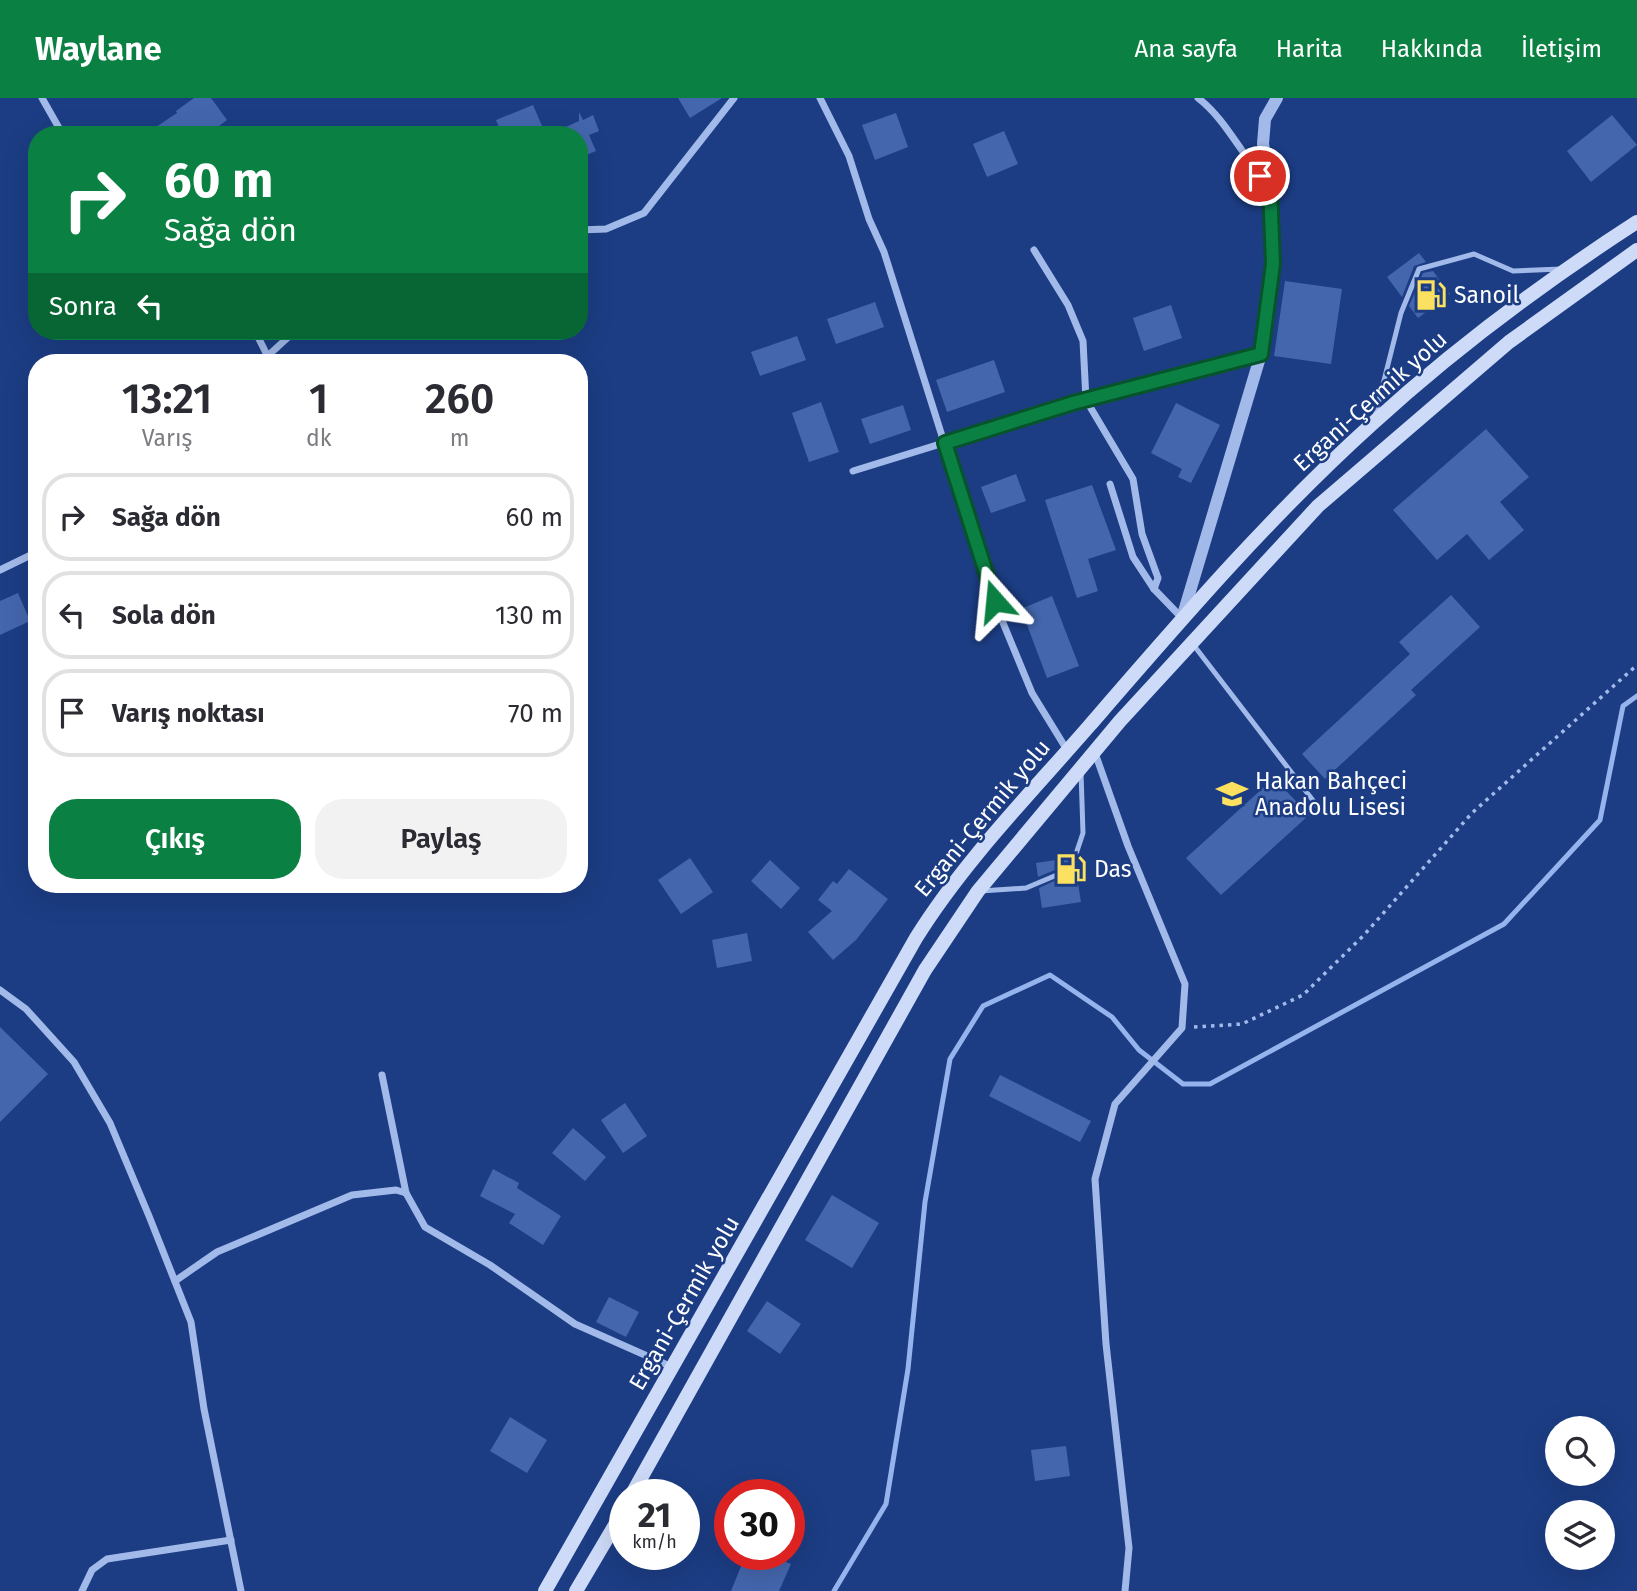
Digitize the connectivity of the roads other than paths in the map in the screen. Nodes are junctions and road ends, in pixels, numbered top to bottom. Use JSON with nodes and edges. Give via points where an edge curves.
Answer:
{"nodes":[{"id":1,"x":42,"y":98,"type":"edge"},
{"id":2,"x":734,"y":98,"type":"edge"},
{"id":3,"x":820,"y":98,"type":"edge"},
{"id":4,"x":1198,"y":98,"type":"edge"},
{"id":5,"x":1277,"y":98,"type":"edge"},
{"id":6,"x":58,"y":126,"type":"edge"},
{"id":7,"x":1270,"y":187,"type":"junction"},
{"id":8,"x":1637,"y":222,"type":"edge"},
{"id":9,"x":588,"y":230,"type":"edge"},
{"id":10,"x":1034,"y":250,"type":"dead end"},
{"id":11,"x":1637,"y":250,"type":"edge"},
{"id":12,"x":1564,"y":269,"type":"junction"},
{"id":13,"x":284,"y":340,"type":"edge"},
{"id":14,"x":268,"y":354,"type":"edge"},
{"id":15,"x":1261,"y":354,"type":"junction"},
{"id":16,"x":1086,"y":400,"type":"junction"},
{"id":17,"x":1373,"y":423,"type":"junction"},
{"id":18,"x":945,"y":443,"type":"junction"},
{"id":19,"x":853,"y":471,"type":"dead end"},
{"id":20,"x":1110,"y":484,"type":"dead end"},
{"id":21,"x":28,"y":556,"type":"edge"},
{"id":22,"x":0,"y":570,"type":"edge"},
{"id":23,"x":1154,"y":589,"type":"junction"},
{"id":24,"x":1182,"y":618,"type":"junction"},
{"id":25,"x":1191,"y":642,"type":"junction"},
{"id":26,"x":1068,"y":750,"type":"junction"},
{"id":27,"x":1094,"y":752,"type":"junction"},
{"id":28,"x":1081,"y":768,"type":"junction"},
{"id":29,"x":1318,"y":807,"type":"dead end"},
{"id":30,"x":978,"y":891,"type":"junction"},
{"id":31,"x":0,"y":990,"type":"edge"},
{"id":32,"x":382,"y":1075,"type":"dead end"},
{"id":33,"x":406,"y":1193,"type":"junction"},
{"id":34,"x":175,"y":1280,"type":"junction"},
{"id":35,"x":673,"y":1368,"type":"junction"},
{"id":36,"x":640,"y":1479,"type":"edge"},
{"id":37,"x":609,"y":1535,"type":"edge"},
{"id":38,"x":231,"y":1540,"type":"junction"},
{"id":39,"x":82,"y":1591,"type":"edge"},
{"id":40,"x":241,"y":1591,"type":"edge"},
{"id":41,"x":545,"y":1591,"type":"edge"},
{"id":42,"x":576,"y":1591,"type":"edge"},
{"id":43,"x":1125,"y":1591,"type":"edge"}],
"edges":[{"from":1,"to":6,"type":"street"},
{"from":2,"to":9,"type":"street","via":[[644,213],[606,229]]},
{"from":3,"to":18,"type":"street","via":[[849,156],[884,252]]},
{"from":4,"to":7,"type":"street","via":[[1217,113],[1249,165]]},
{"from":5,"to":7,"type":"street","via":[[1265,119],[1263,144]]},
{"from":7,"to":15,"type":"street","via":[[1273,264]]},
{"from":8,"to":12,"type":"main road","name":"Ergani-Çermik yolu"},
{"from":10,"to":16,"type":"street","via":[[1068,305],[1083,341]]},
{"from":11,"to":25,"type":"main road","name":"Ergani-Çermik yolu","via":[[1509,342],[1393,440],[1318,506]]},
{"from":12,"to":17,"type":"main road","name":"Ergani-Çermik yolu"},
{"from":12,"to":17,"type":"lane","via":[[1513,271],[1474,254],[1419,269],[1401,313]]},
{"from":13,"to":14,"type":"street"},
{"from":15,"to":16,"type":"street"},
{"from":15,"to":24,"type":"street"},
{"from":16,"to":18,"type":"street"},
{"from":16,"to":23,"type":"street","via":[[1133,479],[1142,534],[1158,578]]},
{"from":17,"to":24,"type":"main road","name":"Ergani-Çermik yolu"},
{"from":18,"to":19,"type":"street"},
{"from":18,"to":26,"type":"street","via":[[995,601],[1032,693]]},
{"from":20,"to":23,"type":"street","via":[[1133,557]]},
{"from":21,"to":22,"type":"street"},
{"from":23,"to":24,"type":"street"},
{"from":24,"to":26,"type":"main road","name":"Ergani-Çermik yolu"},
{"from":25,"to":27,"type":"main road","name":"Ergani-Çermik yolu"},
{"from":25,"to":29,"type":"lane"},
{"from":26,"to":35,"type":"main road","name":"Ergani-Çermik yolu","via":[[933,911]]},
{"from":27,"to":28,"type":"main road","name":"Ergani-Çermik yolu"},
{"from":27,"to":43,"type":"street","via":[[1185,984],[1182,1028],[1115,1104],[1095,1179],[1106,1344],[1129,1548]]},
{"from":28,"to":30,"type":"main road","name":"Ergani-Çermik yolu"},
{"from":28,"to":30,"type":"lane","via":[[1083,833],[1072,869],[1026,888]]},
{"from":30,"to":36,"type":"main road","name":"Ergani-Çermik yolu","via":[[925,970]]},
{"from":31,"to":34,"type":"street","via":[[26,1009],[74,1062],[110,1123]]},
{"from":32,"to":33,"type":"street"},
{"from":33,"to":34,"type":"street","via":[[352,1195],[217,1252]]},
{"from":33,"to":35,"type":"street","via":[[425,1227],[576,1324]]},
{"from":34,"to":38,"type":"street","via":[[191,1322]]},
{"from":35,"to":41,"type":"main road","name":"Ergani-Çermik yolu"},
{"from":37,"to":42,"type":"main road"},
{"from":38,"to":39,"type":"street","via":[[107,1559],[92,1570]]},
{"from":38,"to":40,"type":"street"}]}
